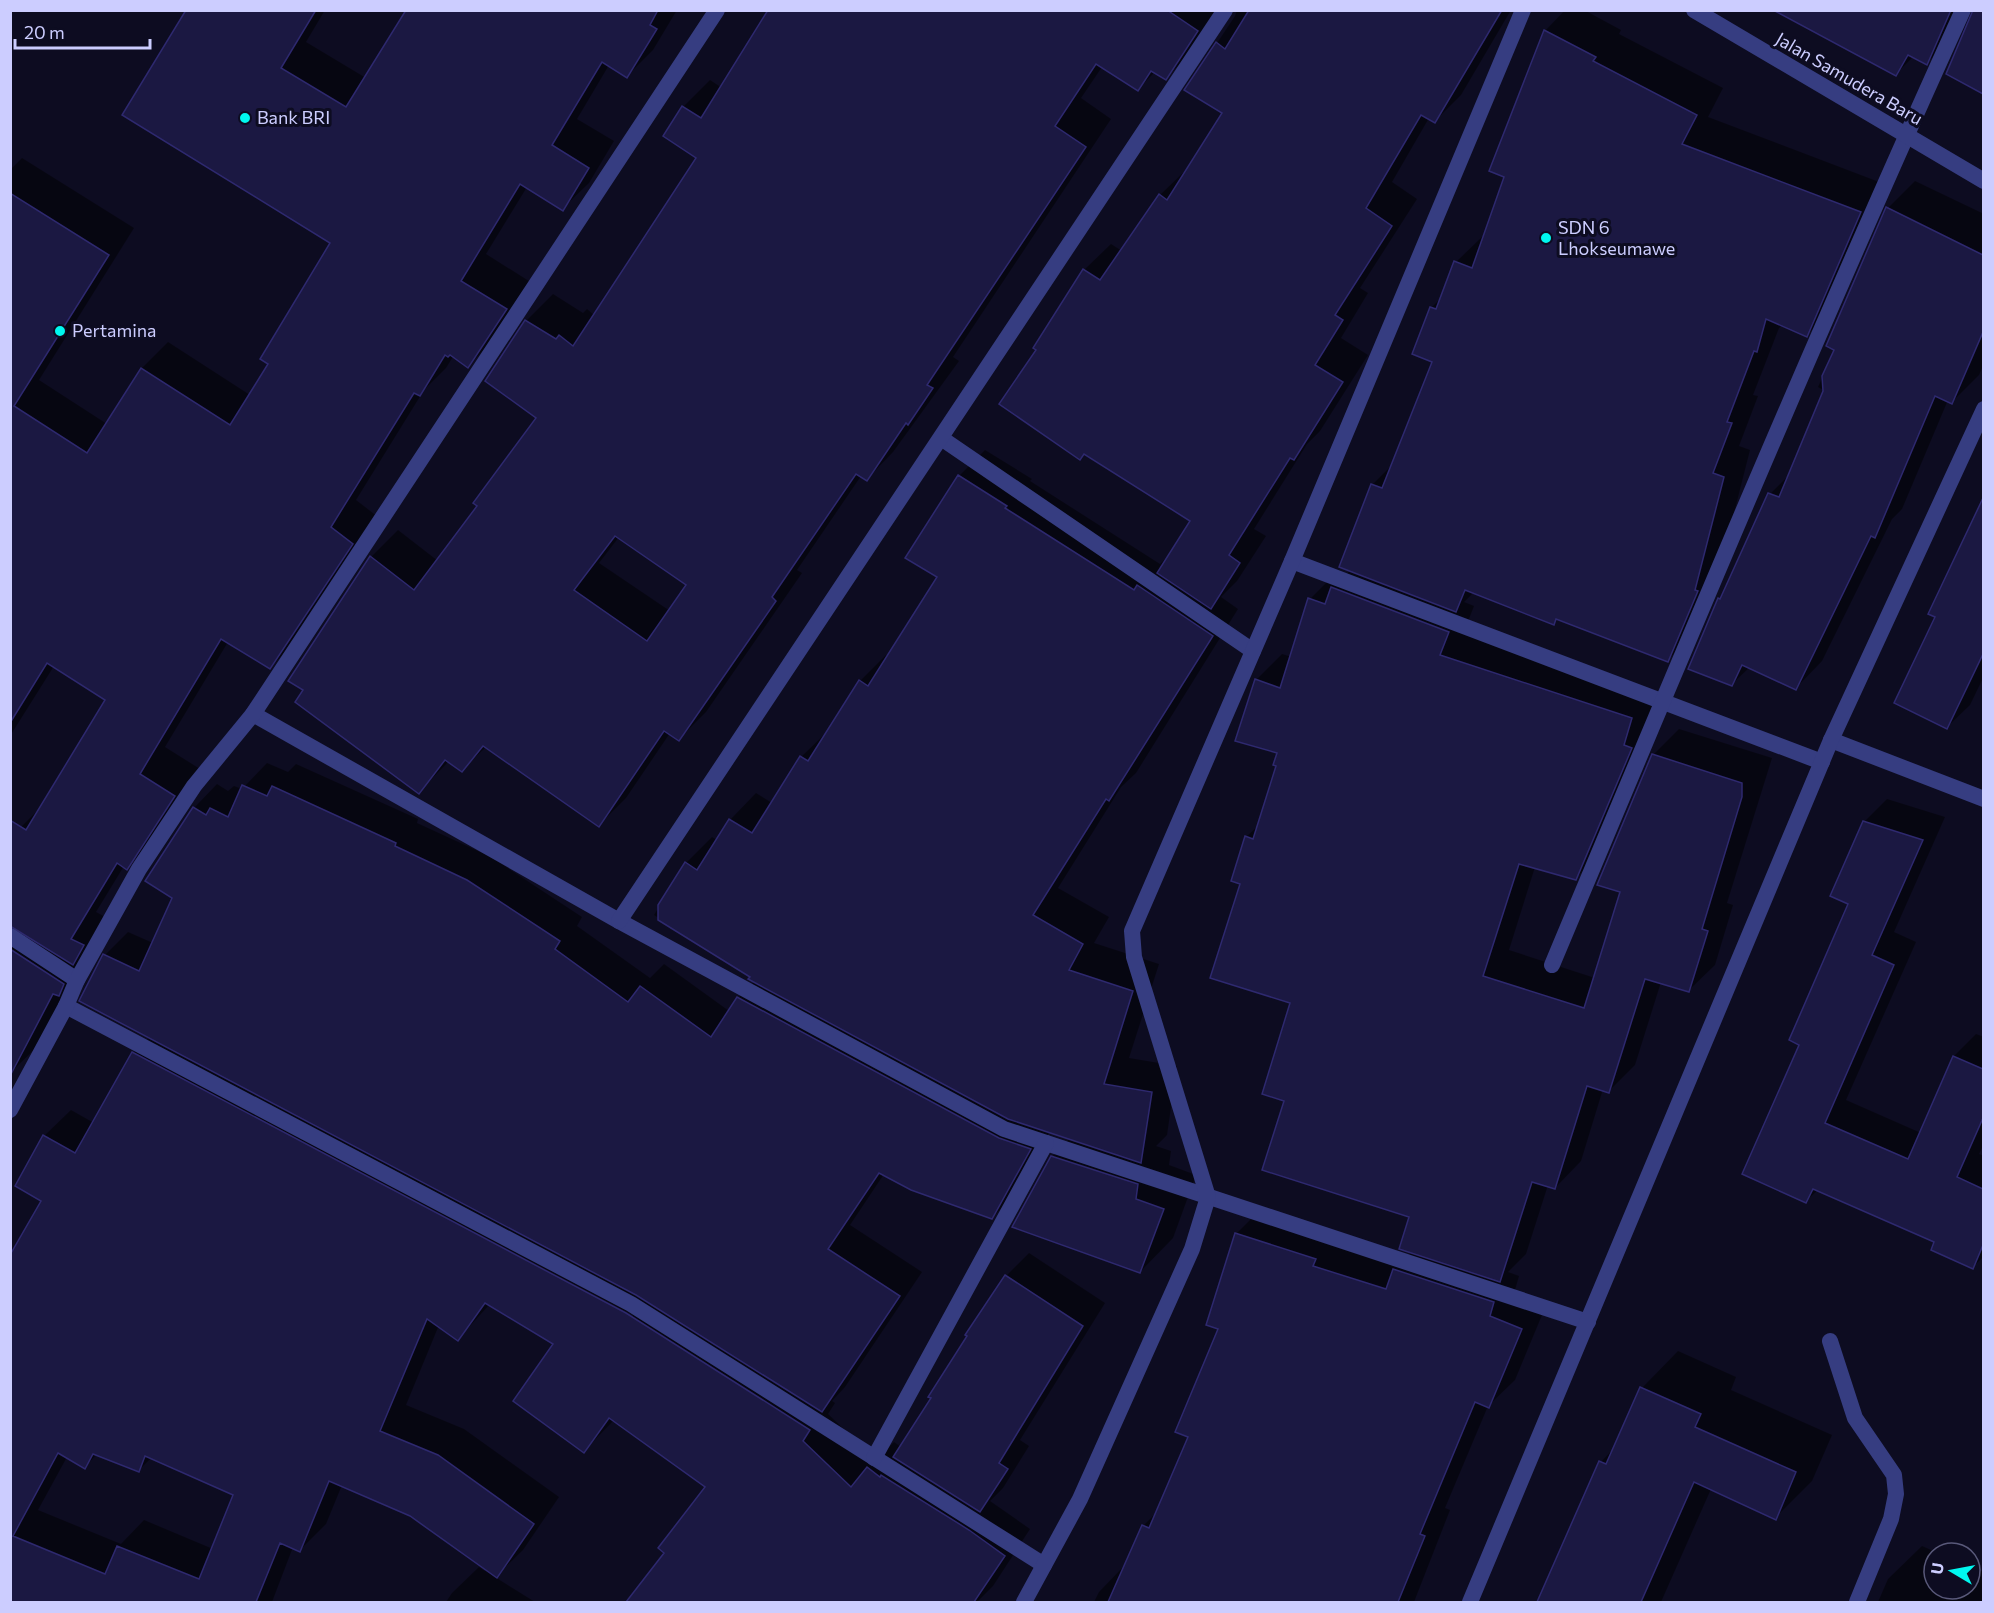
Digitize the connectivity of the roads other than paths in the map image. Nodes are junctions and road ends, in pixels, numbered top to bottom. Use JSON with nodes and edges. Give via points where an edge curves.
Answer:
{"nodes":[{"id":1,"x":717,"y":10,"type":"edge"},
{"id":2,"x":1225,"y":10,"type":"edge"},
{"id":3,"x":1523,"y":10,"type":"edge"},
{"id":4,"x":1694,"y":10,"type":"edge"},
{"id":5,"x":1963,"y":10,"type":"edge"},
{"id":6,"x":1906,"y":135,"type":"junction"},
{"id":7,"x":1983,"y":181,"type":"edge"},
{"id":8,"x":1983,"y":409,"type":"edge"},
{"id":9,"x":941,"y":438,"type":"junction"},
{"id":10,"x":1292,"y":561,"type":"junction"},
{"id":11,"x":1253,"y":651,"type":"junction"},
{"id":12,"x":1662,"y":702,"type":"junction"},
{"id":13,"x":253,"y":714,"type":"junction"},
{"id":14,"x":1831,"y":740,"type":"junction"},
{"id":15,"x":1821,"y":762,"type":"junction"},
{"id":16,"x":1983,"y":799,"type":"edge"},
{"id":17,"x":619,"y":921,"type":"junction"},
{"id":18,"x":10,"y":936,"type":"edge"},
{"id":19,"x":1552,"y":964,"type":"dead end"},
{"id":20,"x":77,"y":980,"type":"junction"},
{"id":21,"x":66,"y":1006,"type":"junction"},
{"id":22,"x":10,"y":1110,"type":"edge"},
{"id":23,"x":1046,"y":1143,"type":"junction"},
{"id":24,"x":1208,"y":1197,"type":"junction"},
{"id":25,"x":1588,"y":1322,"type":"junction"},
{"id":26,"x":1830,"y":1341,"type":"dead end"},
{"id":27,"x":874,"y":1458,"type":"junction"},
{"id":28,"x":1044,"y":1565,"type":"junction"},
{"id":29,"x":1024,"y":1602,"type":"edge"},
{"id":30,"x":1470,"y":1602,"type":"edge"},
{"id":31,"x":1857,"y":1602,"type":"edge"}],
"edges":[{"from":1,"to":13,"type":"street"},
{"from":2,"to":9,"type":"street"},
{"from":3,"to":10,"type":"street"},
{"from":4,"to":6,"type":"street","name":"Jalan Samudera Baru"},
{"from":5,"to":6,"type":"street"},
{"from":6,"to":7,"type":"street","name":"Jalan Samudera Baru"},
{"from":6,"to":12,"type":"street"},
{"from":8,"to":14,"type":"street"},
{"from":9,"to":11,"type":"street"},
{"from":9,"to":17,"type":"street"},
{"from":10,"to":11,"type":"street"},
{"from":10,"to":12,"type":"street"},
{"from":11,"to":24,"type":"street","via":[[1132,932],[1134,957]]},
{"from":12,"to":15,"type":"street"},
{"from":12,"to":19,"type":"street"},
{"from":13,"to":17,"type":"street"},
{"from":13,"to":20,"type":"street","via":[[188,795],[139,869]]},
{"from":14,"to":15,"type":"street"},
{"from":14,"to":16,"type":"street"},
{"from":15,"to":25,"type":"street"},
{"from":17,"to":23,"type":"street","via":[[1004,1129]]},
{"from":18,"to":20,"type":"street"},
{"from":20,"to":21,"type":"street"},
{"from":21,"to":22,"type":"street"},
{"from":21,"to":27,"type":"street","via":[[631,1304]]},
{"from":23,"to":24,"type":"street"},
{"from":23,"to":27,"type":"street"},
{"from":24,"to":25,"type":"street"},
{"from":24,"to":28,"type":"street","via":[[1187,1260],[1080,1499]]},
{"from":25,"to":30,"type":"street"},
{"from":26,"to":31,"type":"street","via":[[1856,1418],[1894,1474],[1896,1494],[1891,1519]]},
{"from":27,"to":28,"type":"street"},
{"from":28,"to":29,"type":"street"}]}
